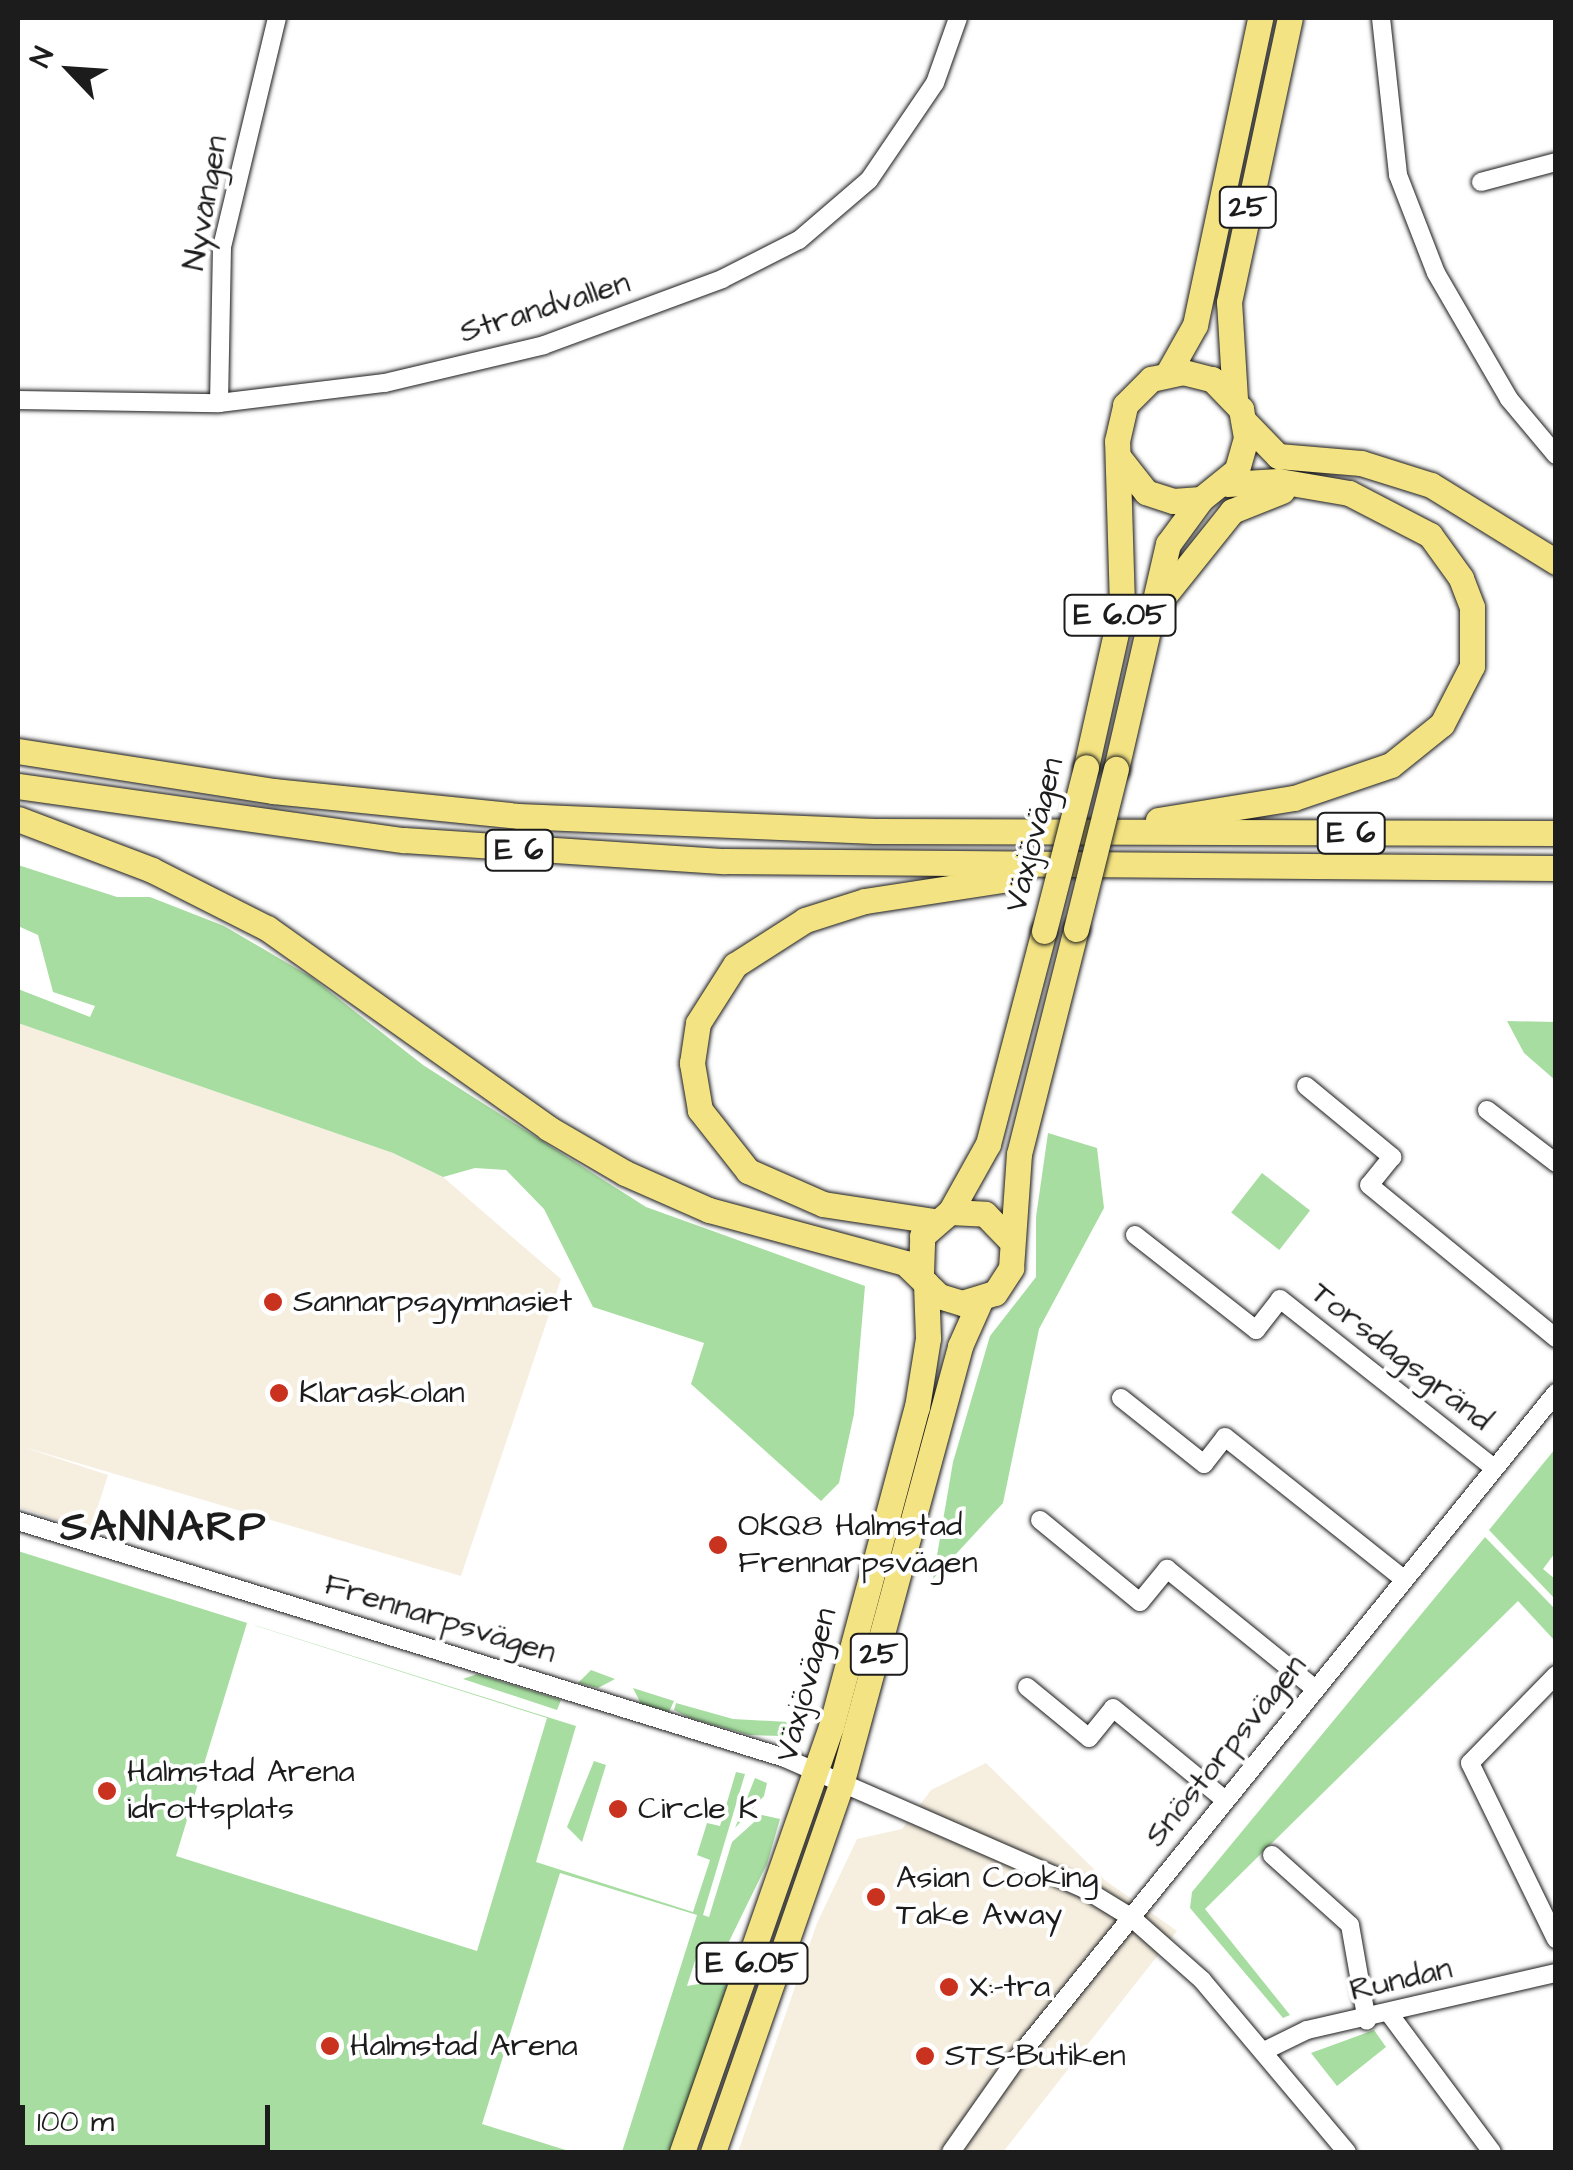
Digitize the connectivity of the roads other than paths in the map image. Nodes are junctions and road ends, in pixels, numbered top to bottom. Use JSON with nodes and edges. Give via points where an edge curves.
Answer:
{"nodes":[{"id":1,"x":278,"y":18,"type":"edge"},
{"id":2,"x":958,"y":18,"type":"edge"},
{"id":3,"x":1260,"y":18,"type":"edge"},
{"id":4,"x":1290,"y":18,"type":"edge"},
{"id":5,"x":1381,"y":18,"type":"edge"},
{"id":6,"x":1556,"y":162,"type":"edge"},
{"id":7,"x":1481,"y":182,"type":"dead end"},
{"id":8,"x":1168,"y":373,"type":"junction"},
{"id":9,"x":18,"y":400,"type":"edge"},
{"id":10,"x":219,"y":403,"type":"junction"},
{"id":11,"x":1240,"y":410,"type":"junction"},
{"id":12,"x":1556,"y":455,"type":"edge"},
{"id":13,"x":1120,"y":459,"type":"junction"},
{"id":14,"x":1227,"y":484,"type":"junction"},
{"id":15,"x":1316,"y":486,"type":"junction"},
{"id":16,"x":1201,"y":499,"type":"junction"},
{"id":17,"x":1556,"y":562,"type":"edge"},
{"id":18,"x":1154,"y":610,"type":"junction"},
{"id":19,"x":18,"y":751,"type":"edge"},
{"id":20,"x":18,"y":786,"type":"edge"},
{"id":21,"x":18,"y":819,"type":"edge"},
{"id":22,"x":1085,"y":831,"type":"junction"},
{"id":23,"x":1556,"y":833,"type":"edge"},
{"id":24,"x":1102,"y":864,"type":"junction"},
{"id":25,"x":1556,"y":868,"type":"edge"},
{"id":26,"x":1306,"y":1086,"type":"dead end"},
{"id":27,"x":1488,"y":1110,"type":"dead end"},
{"id":28,"x":1556,"y":1163,"type":"edge"},
{"id":29,"x":942,"y":1217,"type":"junction"},
{"id":30,"x":1136,"y":1235,"type":"dead end"},
{"id":31,"x":1009,"y":1239,"type":"junction"},
{"id":32,"x":923,"y":1278,"type":"junction"},
{"id":33,"x":980,"y":1301,"type":"junction"},
{"id":34,"x":1556,"y":1338,"type":"edge"},
{"id":35,"x":1556,"y":1393,"type":"edge"},
{"id":36,"x":1121,"y":1398,"type":"dead end"},
{"id":37,"x":1494,"y":1468,"type":"junction"},
{"id":38,"x":1040,"y":1520,"type":"dead end"},
{"id":39,"x":18,"y":1521,"type":"edge"},
{"id":40,"x":1402,"y":1578,"type":"junction"},
{"id":41,"x":1556,"y":1675,"type":"edge"},
{"id":42,"x":1027,"y":1687,"type":"dead end"},
{"id":43,"x":1314,"y":1688,"type":"junction"},
{"id":44,"x":818,"y":1771,"type":"junction"},
{"id":45,"x":842,"y":1781,"type":"junction"},
{"id":46,"x":1225,"y":1800,"type":"junction"},
{"id":47,"x":1272,"y":1855,"type":"dead end"},
{"id":48,"x":1132,"y":1918,"type":"junction"},
{"id":49,"x":1556,"y":1938,"type":"edge"},
{"id":50,"x":1556,"y":1973,"type":"edge"},
{"id":51,"x":1391,"y":2016,"type":"junction"},
{"id":52,"x":1367,"y":2021,"type":"junction"},
{"id":53,"x":1264,"y":2052,"type":"junction"},
{"id":54,"x":682,"y":2152,"type":"edge"},
{"id":55,"x":714,"y":2152,"type":"edge"},
{"id":56,"x":951,"y":2152,"type":"edge"},
{"id":57,"x":1347,"y":2152,"type":"edge"},
{"id":58,"x":1492,"y":2152,"type":"edge"}],
"edges":[{"from":1,"to":10,"type":"street","name":"Nyvången","via":[[222,246]]},
{"from":2,"to":10,"type":"street","name":"Strandvallen","via":[[934,84],[896,148],[799,240],[722,278],[544,345],[385,382]]},
{"from":3,"to":8,"type":"highway","name":"Växjövägen","number":"25","via":[[1195,325]]},
{"from":4,"to":11,"type":"highway","number":"25","via":[[1229,302]]},
{"from":5,"to":12,"type":"street","via":[[1398,175],[1436,273],[1508,399]]},
{"from":6,"to":7,"type":"street"},
{"from":8,"to":11,"type":"highway","via":[[1198,374]]},
{"from":8,"to":13,"type":"highway","name":"Växjövägen","via":[[1151,379],[1125,405],[1116,441]]},
{"from":9,"to":10,"type":"street","name":"Strandvallen"},
{"from":11,"to":14,"type":"highway","via":[[1244,454]]},
{"from":11,"to":17,"type":"highway","via":[[1278,456],[1361,463],[1431,485]]},
{"from":13,"to":16,"type":"highway","via":[[1146,492],[1173,501]]},
{"from":13,"to":29,"type":"highway","name":"Växjövägen","number":"E 6.05","bridge":true,"via":[[1122,606],[1086,767],[988,1144]]},
{"from":14,"to":15,"type":"highway"},
{"from":14,"to":16,"type":"highway","name":"Växjövägen"},
{"from":15,"to":18,"type":"highway","via":[[1277,492],[1232,511]]},
{"from":15,"to":22,"type":"highway","via":[[1406,518],[1430,535],[1462,578],[1472,607],[1472,666],[1442,724],[1391,765],[1330,790]]},
{"from":16,"to":18,"type":"highway","name":"Växjövägen","number":"E 6.05","via":[[1168,544]]},
{"from":18,"to":31,"type":"highway","name":"Växjövägen","number":"E 6.05","bridge":true,"via":[[1019,1154]]},
{"from":19,"to":22,"type":"highway","number":"E 6","via":[[274,791],[518,816],[765,828]]},
{"from":20,"to":24,"type":"highway","number":"E 6","via":[[270,825],[514,850],[761,862]]},
{"from":21,"to":32,"type":"highway","via":[[152,870],[267,928],[548,1128],[626,1173],[709,1210],[889,1257]]},
{"from":22,"to":23,"type":"highway","number":"E 6"},
{"from":24,"to":25,"type":"highway","number":"E 6"},
{"from":24,"to":29,"type":"highway","via":[[864,901],[805,920],[745,957],[706,1004],[694,1042],[694,1088],[728,1152],[795,1195]]},
{"from":26,"to":34,"type":"street","via":[[1392,1158],[1370,1186]]},
{"from":27,"to":28,"type":"street"},
{"from":29,"to":31,"type":"highway","via":[[985,1214]]},
{"from":29,"to":32,"type":"highway","name":"Växjövägen","via":[[919,1245]]},
{"from":30,"to":37,"type":"street","name":"Torsdagsgränd","via":[[1256,1330],[1280,1300]]},
{"from":31,"to":33,"type":"highway","name":"Växjövägen","via":[[1007,1278]]},
{"from":32,"to":33,"type":"highway","via":[[946,1300]]},
{"from":32,"to":44,"type":"highway","name":"Växjövägen","number":"E 6.05","via":[[928,1338],[917,1407]]},
{"from":33,"to":45,"type":"highway","name":"Växjövägen","number":"25","via":[[960,1346]]},
{"from":35,"to":37,"type":"street","name":"Snöstorpsvägen"},
{"from":36,"to":40,"type":"street","via":[[1204,1464],[1225,1436]]},
{"from":37,"to":40,"type":"street","name":"Snöstorpsvägen"},
{"from":38,"to":43,"type":"street","via":[[1140,1602],[1167,1569]]},
{"from":39,"to":44,"type":"street","name":"Frennarpsvägen"},
{"from":40,"to":43,"type":"street","name":"Snöstorpsvägen"},
{"from":41,"to":49,"type":"street","via":[[1470,1762]]},
{"from":42,"to":46,"type":"street","via":[[1089,1738],[1113,1708]]},
{"from":43,"to":46,"type":"street","name":"Snöstorpsvägen"},
{"from":44,"to":45,"type":"street","name":"Frennarpsvägen"},
{"from":44,"to":54,"type":"highway","name":"Växjövägen","number":"E 6.05"},
{"from":45,"to":48,"type":"street","name":"Frennarpsvägen","via":[[1083,1888]]},
{"from":45,"to":55,"type":"highway","name":"Växjövägen","number":"25"},
{"from":46,"to":48,"type":"street","name":"Snöstorpsvägen"},
{"from":47,"to":52,"type":"street","via":[[1350,1926]]},
{"from":48,"to":53,"type":"street","name":"Frennarpsvägen","via":[[1202,1980]]},
{"from":48,"to":56,"type":"street","name":"Snöstorpsvägen"},
{"from":50,"to":51,"type":"street","name":"Rundan"},
{"from":51,"to":52,"type":"street","name":"Rundan"},
{"from":51,"to":58,"type":"street"},
{"from":52,"to":53,"type":"street","name":"Rundan","via":[[1308,2030]]},
{"from":53,"to":57,"type":"street","name":"Frennarpsvägen"}]}
